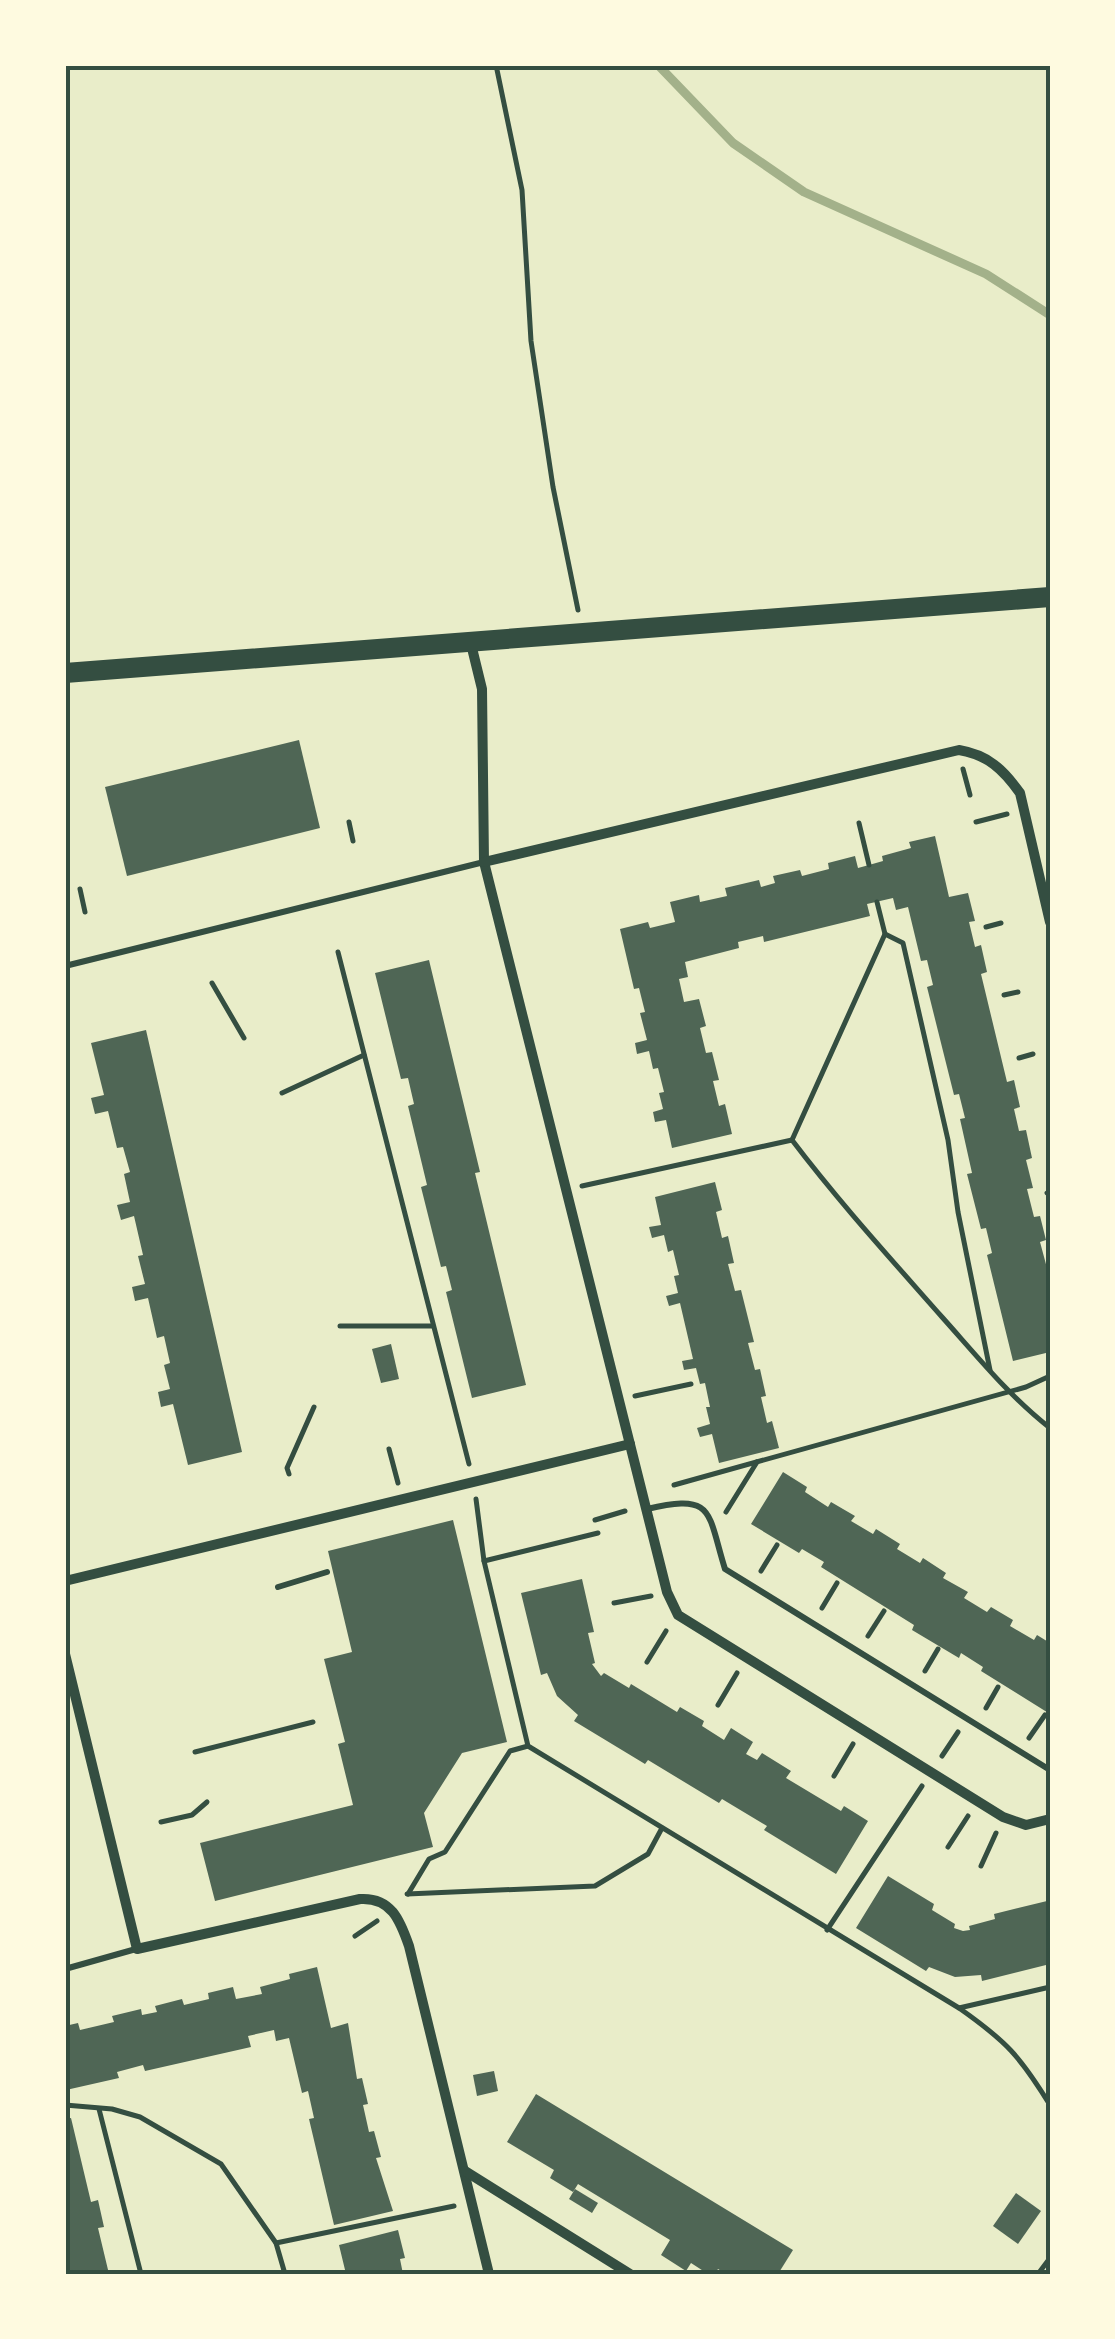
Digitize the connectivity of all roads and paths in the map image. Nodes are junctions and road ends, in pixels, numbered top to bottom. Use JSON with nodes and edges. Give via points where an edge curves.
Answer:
{"nodes":[{"id":1,"x":496,"y":65,"type":"edge"},
{"id":2,"x":1050,"y":596,"type":"edge"},
{"id":3,"x":578,"y":608,"type":"dead end"},
{"id":4,"x":471,"y":644,"type":"junction"},
{"id":5,"x":65,"y":673,"type":"edge"},
{"id":6,"x":349,"y":822,"type":"dead end"},
{"id":7,"x":859,"y":823,"type":"dead end"},
{"id":8,"x":353,"y":840,"type":"dead end"},
{"id":9,"x":484,"y":862,"type":"junction"},
{"id":10,"x":869,"y":865,"type":"dead end"},
{"id":11,"x":80,"y":889,"type":"dead end"},
{"id":12,"x":877,"y":902,"type":"dead end"},
{"id":13,"x":85,"y":912,"type":"dead end"},
{"id":14,"x":1050,"y":922,"type":"edge"},
{"id":15,"x":1001,"y":923,"type":"dead end"},
{"id":16,"x":986,"y":926,"type":"dead end"},
{"id":17,"x":885,"y":934,"type":"junction"},
{"id":18,"x":338,"y":952,"type":"dead end"},
{"id":19,"x":65,"y":966,"type":"edge"},
{"id":20,"x":212,"y":983,"type":"dead end"},
{"id":21,"x":1018,"y":992,"type":"dead end"},
{"id":22,"x":1004,"y":995,"type":"dead end"},
{"id":23,"x":244,"y":1038,"type":"dead end"},
{"id":24,"x":1033,"y":1054,"type":"dead end"},
{"id":25,"x":364,"y":1055,"type":"junction"},
{"id":26,"x":1019,"y":1058,"type":"dead end"},
{"id":27,"x":282,"y":1093,"type":"dead end"},
{"id":28,"x":792,"y":1140,"type":"junction"},
{"id":29,"x":567,"y":1189,"type":"junction"},
{"id":30,"x":340,"y":1326,"type":"dead end"},
{"id":31,"x":433,"y":1326,"type":"junction"},
{"id":32,"x":990,"y":1370,"type":"junction"},
{"id":33,"x":1050,"y":1376,"type":"edge"},
{"id":34,"x":691,"y":1384,"type":"dead end"},
{"id":35,"x":1009,"y":1392,"type":"junction"},
{"id":36,"x":619,"y":1399,"type":"junction"},
{"id":37,"x":314,"y":1407,"type":"dead end"},
{"id":38,"x":1050,"y":1428,"type":"edge"},
{"id":39,"x":630,"y":1444,"type":"junction"},
{"id":40,"x":389,"y":1450,"type":"dead end"},
{"id":41,"x":758,"y":1461,"type":"junction"},
{"id":42,"x":289,"y":1474,"type":"dead end"},
{"id":43,"x":474,"y":1483,"type":"junction"},
{"id":44,"x":658,"y":1490,"type":"dead end"},
{"id":45,"x":402,"y":1500,"type":"junction"},
{"id":46,"x":633,"y":1509,"type":"dead end"},
{"id":47,"x":647,"y":1509,"type":"junction"},
{"id":48,"x":724,"y":1514,"type":"dead end"},
{"id":49,"x":595,"y":1520,"type":"dead end"},
{"id":50,"x":598,"y":1533,"type":"dead end"},
{"id":51,"x":777,"y":1545,"type":"dead end"},
{"id":52,"x":484,"y":1562,"type":"junction"},
{"id":53,"x":327,"y":1572,"type":"dead end"},
{"id":54,"x":759,"y":1574,"type":"dead end"},
{"id":55,"x":65,"y":1581,"type":"edge"},
{"id":56,"x":837,"y":1583,"type":"dead end"},
{"id":57,"x":278,"y":1587,"type":"dead end"},
{"id":58,"x":667,"y":1592,"type":"junction"},
{"id":59,"x":614,"y":1603,"type":"dead end"},
{"id":60,"x":820,"y":1611,"type":"dead end"},
{"id":61,"x":884,"y":1611,"type":"dead end"},
{"id":62,"x":678,"y":1616,"type":"junction"},
{"id":63,"x":866,"y":1638,"type":"dead end"},
{"id":64,"x":938,"y":1649,"type":"dead end"},
{"id":65,"x":65,"y":1654,"type":"edge"},
{"id":66,"x":747,"y":1657,"type":"junction"},
{"id":67,"x":647,"y":1662,"type":"dead end"},
{"id":68,"x":924,"y":1674,"type":"dead end"},
{"id":69,"x":998,"y":1687,"type":"dead end"},
{"id":70,"x":718,"y":1705,"type":"dead end"},
{"id":71,"x":985,"y":1711,"type":"dead end"},
{"id":72,"x":1044,"y":1716,"type":"dead end"},
{"id":73,"x":966,"y":1719,"type":"junction"},
{"id":74,"x":313,"y":1722,"type":"dead end"},
{"id":75,"x":861,"y":1729,"type":"junction"},
{"id":76,"x":1030,"y":1738,"type":"dead end"},
{"id":77,"x":528,"y":1746,"type":"junction"},
{"id":78,"x":195,"y":1752,"type":"dead end"},
{"id":79,"x":1050,"y":1770,"type":"edge"},
{"id":80,"x":932,"y":1772,"type":"junction"},
{"id":81,"x":834,"y":1776,"type":"dead end"},
{"id":82,"x":978,"y":1799,"type":"junction"},
{"id":83,"x":207,"y":1802,"type":"dead end"},
{"id":84,"x":1003,"y":1817,"type":"junction"},
{"id":85,"x":1050,"y":1819,"type":"edge"},
{"id":86,"x":161,"y":1822,"type":"dead end"},
{"id":87,"x":662,"y":1828,"type":"junction"},
{"id":88,"x":948,"y":1847,"type":"dead end"},
{"id":89,"x":981,"y":1866,"type":"dead end"},
{"id":90,"x":415,"y":1882,"type":"dead end"},
{"id":91,"x":407,"y":1894,"type":"dead end"},
{"id":92,"x":827,"y":1930,"type":"junction"},
{"id":93,"x":137,"y":1949,"type":"junction"},
{"id":94,"x":65,"y":1969,"type":"edge"},
{"id":95,"x":1050,"y":1987,"type":"edge"},
{"id":96,"x":959,"y":2008,"type":"junction"},
{"id":97,"x":65,"y":2104,"type":"edge"},
{"id":98,"x":1050,"y":2105,"type":"edge"},
{"id":99,"x":99,"y":2110,"type":"junction"},
{"id":100,"x":464,"y":2171,"type":"junction"},
{"id":101,"x":472,"y":2202,"type":"junction"},
{"id":102,"x":276,"y":2243,"type":"junction"},
{"id":103,"x":1050,"y":2258,"type":"edge"},
{"id":104,"x":141,"y":2274,"type":"edge"},
{"id":105,"x":286,"y":2274,"type":"edge"},
{"id":106,"x":490,"y":2274,"type":"edge"},
{"id":107,"x":630,"y":2274,"type":"edge"},
{"id":108,"x":1038,"y":2274,"type":"edge"}],
"edges":[{"from":1,"to":3,"type":"path","via":[[522,190],[531,340]]},
{"from":2,"to":4,"type":"main road"},
{"from":4,"to":5,"type":"main road"},
{"from":4,"to":9,"type":"street","via":[[482,689]]},
{"from":6,"to":8,"type":"path"},
{"from":7,"to":10,"type":"path"},
{"from":9,"to":14,"type":"street","via":[[959,750],[981,754],[1020,794]]},
{"from":9,"to":19,"type":"lane"},
{"from":9,"to":29,"type":"street"},
{"from":11,"to":13,"type":"path"},
{"from":12,"to":17,"type":"path"},
{"from":15,"to":16,"type":"path"},
{"from":17,"to":28,"type":"path"},
{"from":17,"to":32,"type":"path","via":[[903,944]]},
{"from":18,"to":25,"type":"path"},
{"from":20,"to":23,"type":"path"},
{"from":21,"to":22,"type":"path"},
{"from":24,"to":26,"type":"path"},
{"from":25,"to":27,"type":"path"},
{"from":25,"to":31,"type":"path"},
{"from":28,"to":29,"type":"path"},
{"from":28,"to":32,"type":"path"},
{"from":29,"to":36,"type":"street"},
{"from":30,"to":31,"type":"path"},
{"from":31,"to":43,"type":"path"},
{"from":32,"to":35,"type":"path"},
{"from":33,"to":35,"type":"path"},
{"from":34,"to":36,"type":"path"},
{"from":35,"to":38,"type":"path"},
{"from":35,"to":41,"type":"path"},
{"from":36,"to":39,"type":"street"},
{"from":37,"to":42,"type":"path"},
{"from":39,"to":43,"type":"street"},
{"from":39,"to":47,"type":"street"},
{"from":40,"to":45,"type":"path"},
{"from":41,"to":44,"type":"path"},
{"from":41,"to":48,"type":"path"},
{"from":43,"to":45,"type":"street"},
{"from":43,"to":52,"type":"path"},
{"from":45,"to":55,"type":"street"},
{"from":46,"to":49,"type":"path"},
{"from":47,"to":58,"type":"street"},
{"from":47,"to":73,"type":"lane","via":[[697,1504],[707,1512],[724,1569]]},
{"from":50,"to":52,"type":"path"},
{"from":51,"to":54,"type":"path"},
{"from":52,"to":77,"type":"path"},
{"from":53,"to":57,"type":"lane"},
{"from":56,"to":60,"type":"path"},
{"from":58,"to":59,"type":"path"},
{"from":58,"to":62,"type":"street"},
{"from":61,"to":63,"type":"path"},
{"from":62,"to":66,"type":"street"},
{"from":62,"to":67,"type":"path"},
{"from":64,"to":68,"type":"path"},
{"from":65,"to":93,"type":"street"},
{"from":66,"to":70,"type":"path"},
{"from":66,"to":75,"type":"street"},
{"from":69,"to":71,"type":"path"},
{"from":72,"to":76,"type":"path"},
{"from":73,"to":79,"type":"lane"},
{"from":73,"to":80,"type":"path"},
{"from":74,"to":78,"type":"path"},
{"from":75,"to":80,"type":"street"},
{"from":75,"to":81,"type":"path"},
{"from":77,"to":87,"type":"path"},
{"from":77,"to":90,"type":"path","via":[[510,1751],[445,1852],[429,1859]]},
{"from":80,"to":82,"type":"street"},
{"from":80,"to":92,"type":"path"},
{"from":82,"to":84,"type":"street"},
{"from":82,"to":88,"type":"path"},
{"from":83,"to":86,"type":"path","via":[[192,1815]]},
{"from":84,"to":85,"type":"street","via":[[1026,1825]]},
{"from":84,"to":89,"type":"path"},
{"from":87,"to":91,"type":"path","via":[[648,1854],[595,1886]]},
{"from":87,"to":92,"type":"path"},
{"from":92,"to":96,"type":"path"},
{"from":93,"to":94,"type":"lane"},
{"from":93,"to":100,"type":"street","via":[[338,1902],[371,1898],[388,1906],[409,1946]]},
{"from":95,"to":96,"type":"path"},
{"from":96,"to":98,"type":"path","via":[[1002,2038]]},
{"from":97,"to":99,"type":"path"},
{"from":99,"to":102,"type":"path","via":[[140,2116],[221,2164]]},
{"from":99,"to":104,"type":"path"},
{"from":100,"to":101,"type":"street"},
{"from":100,"to":107,"type":"street"},
{"from":101,"to":102,"type":"path"},
{"from":101,"to":106,"type":"street"},
{"from":102,"to":105,"type":"path"},
{"from":103,"to":108,"type":"path"}]}
